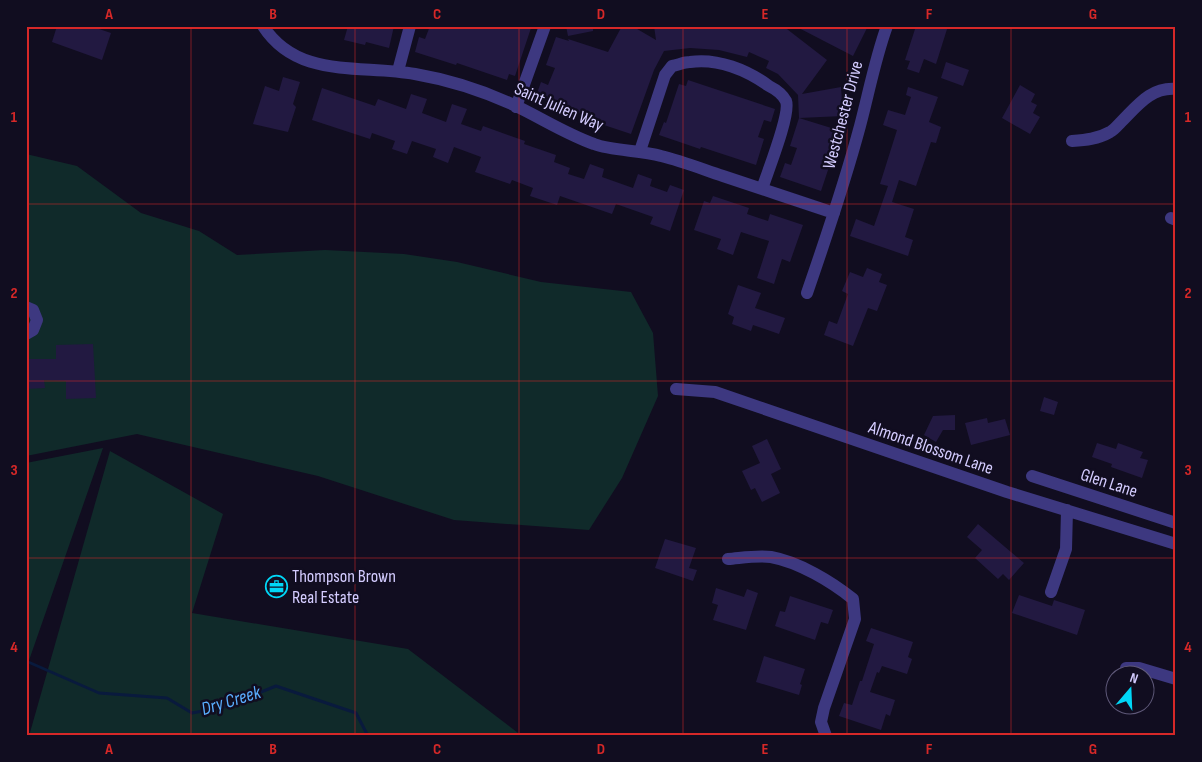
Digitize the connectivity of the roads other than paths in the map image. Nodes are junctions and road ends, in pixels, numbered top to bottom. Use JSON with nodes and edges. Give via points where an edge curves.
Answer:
{"nodes":[{"id":1,"x":263,"y":26,"type":"edge"},
{"id":2,"x":410,"y":26,"type":"edge"},
{"id":3,"x":545,"y":26,"type":"edge"},
{"id":4,"x":887,"y":26,"type":"edge"},
{"id":5,"x":398,"y":71,"type":"junction"},
{"id":6,"x":1176,"y":89,"type":"edge"},
{"id":7,"x":516,"y":107,"type":"junction"},
{"id":8,"x":1072,"y":141,"type":"dead end"},
{"id":9,"x":640,"y":151,"type":"junction"},
{"id":10,"x":762,"y":189,"type":"junction"},
{"id":11,"x":834,"y":213,"type":"junction"},
{"id":12,"x":806,"y":293,"type":"dead end"},
{"id":13,"x":26,"y":306,"type":"edge"},
{"id":14,"x":26,"y":334,"type":"edge"},
{"id":15,"x":676,"y":389,"type":"dead end"},
{"id":16,"x":1032,"y":476,"type":"dead end"},
{"id":17,"x":1066,"y":510,"type":"junction"},
{"id":18,"x":1176,"y":523,"type":"edge"},
{"id":19,"x":1176,"y":544,"type":"edge"},
{"id":20,"x":728,"y":559,"type":"dead end"},
{"id":21,"x":1051,"y":592,"type":"dead end"},
{"id":22,"x":1154,"y":672,"type":"edge"},
{"id":23,"x":1176,"y":679,"type":"edge"},
{"id":24,"x":826,"y":736,"type":"edge"}],
"edges":[{"from":1,"to":5,"type":"street","name":"Saint Julien Way","via":[[289,52],[305,61],[322,66]]},
{"from":2,"to":5,"type":"street"},
{"from":3,"to":7,"type":"street"},
{"from":4,"to":11,"type":"street","name":"Westchester Drive"},
{"from":5,"to":7,"type":"street","name":"Saint Julien Way","via":[[458,84]]},
{"from":6,"to":8,"type":"street","via":[[1155,91],[1111,132],[1094,139]]},
{"from":7,"to":9,"type":"street","name":"Saint Julien Way","via":[[566,134],[597,146]]},
{"from":9,"to":10,"type":"street","name":"Saint Julien Way"},
{"from":9,"to":10,"type":"street","via":[[665,75],[672,66],[708,62],[745,71],[777,91],[786,101],[787,115]]},
{"from":10,"to":11,"type":"street","name":"Saint Julien Way"},
{"from":11,"to":12,"type":"street","name":"Westchester Drive"},
{"from":13,"to":14,"type":"street","via":[[33,310],[37,320],[33,330]]},
{"from":15,"to":17,"type":"street","name":"Almond Blossom Lane","via":[[715,392]]},
{"from":16,"to":18,"type":"street","name":"Glen Lane"},
{"from":17,"to":19,"type":"street","name":"Almond Blossom Lane"},
{"from":17,"to":21,"type":"street","via":[[1066,549]]},
{"from":20,"to":24,"type":"street","via":[[770,557],[804,568],[853,599],[855,619],[821,722]]},
{"from":22,"to":23,"type":"street"}]}
